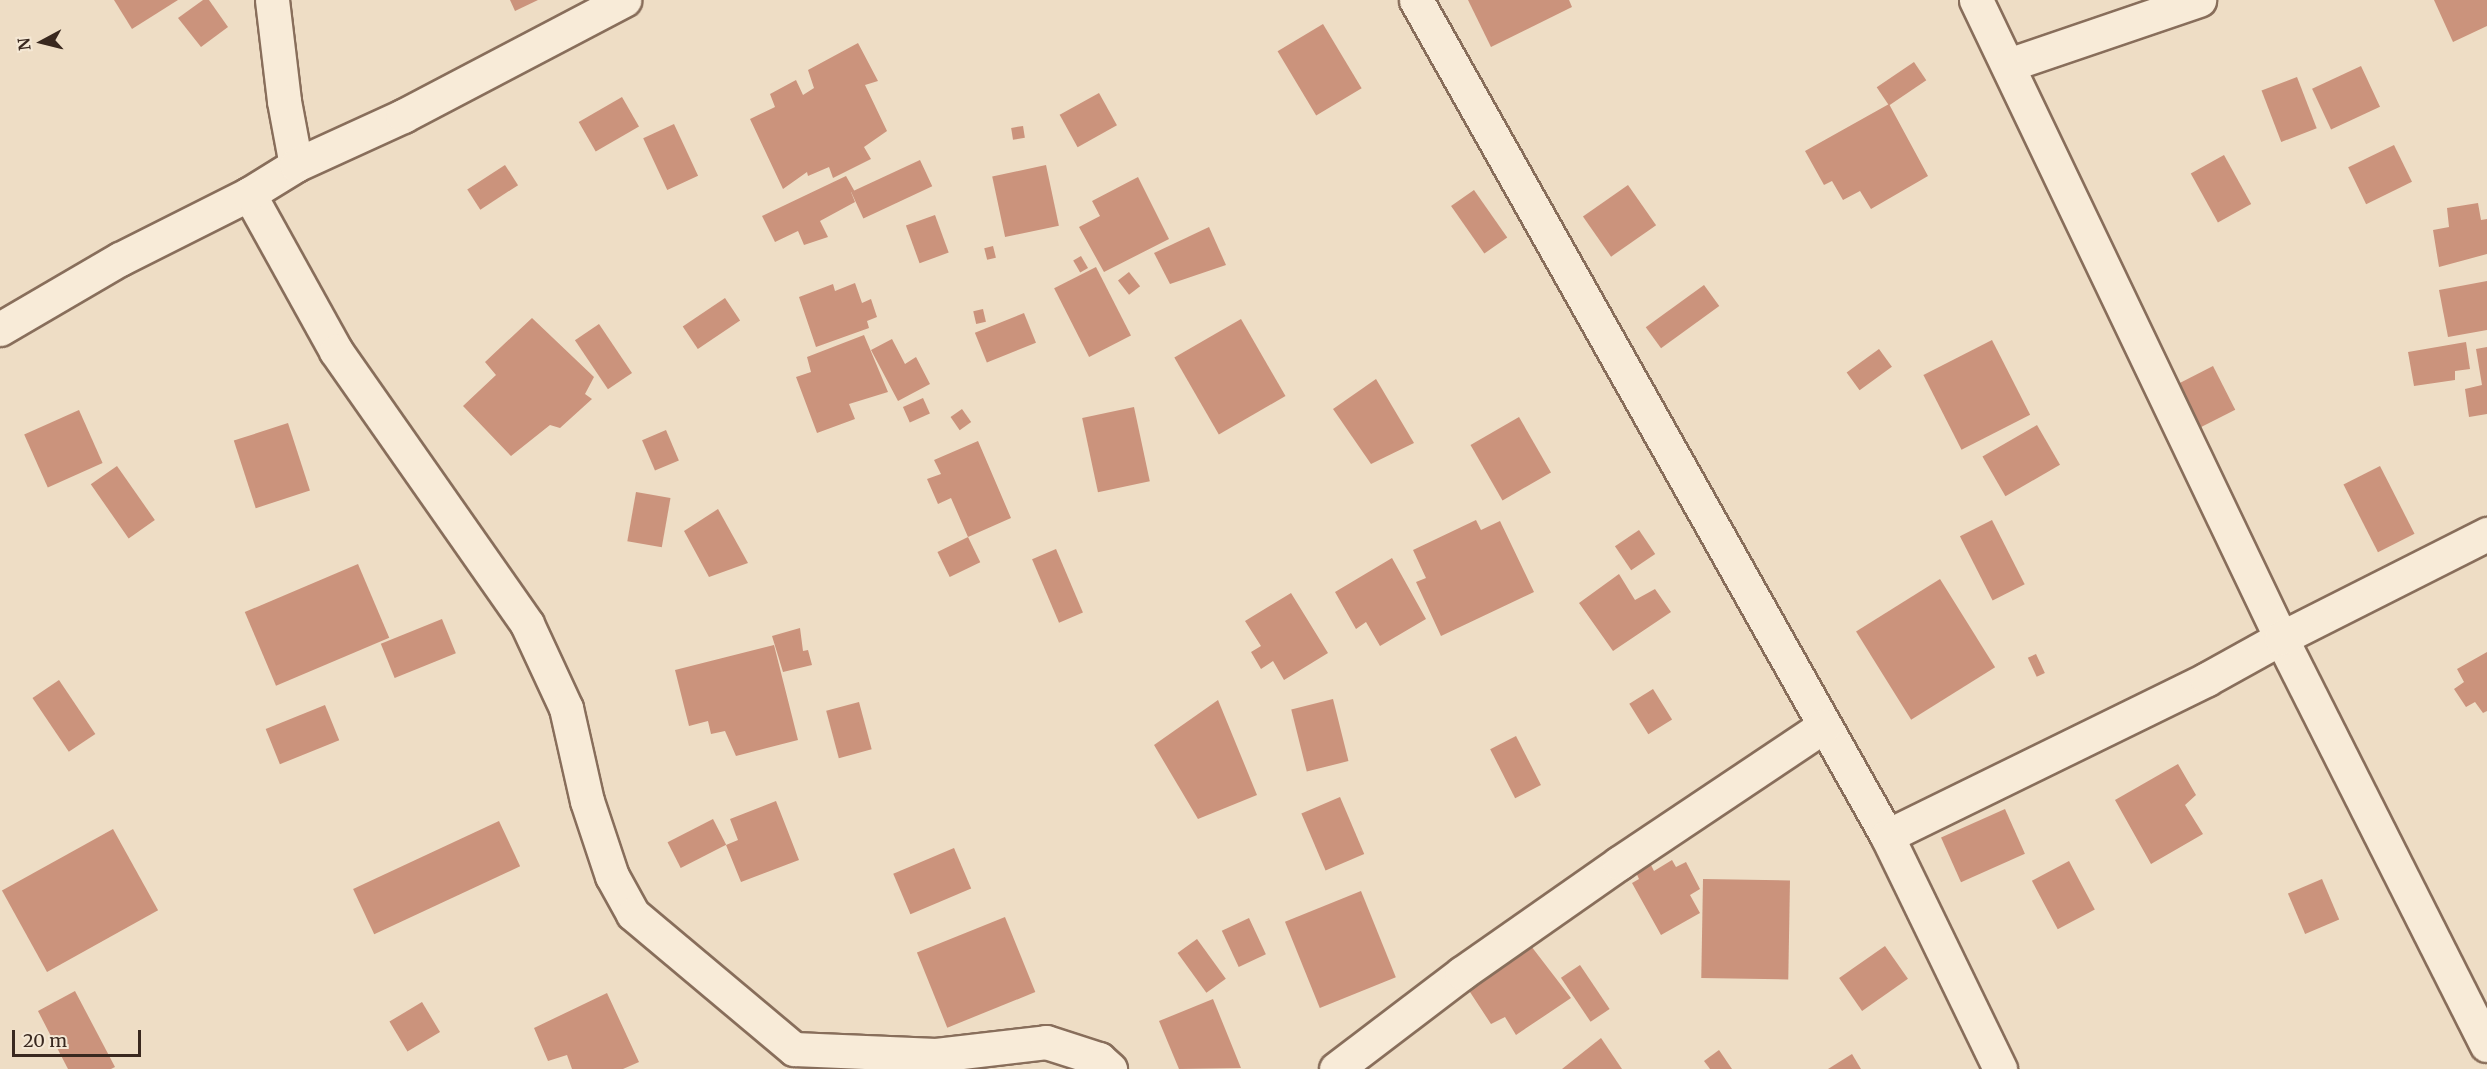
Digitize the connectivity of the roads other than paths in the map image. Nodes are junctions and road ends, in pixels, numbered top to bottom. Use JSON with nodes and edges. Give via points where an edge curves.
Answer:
{"nodes":[{"id":1,"x":272,"y":0,"type":"edge"},
{"id":2,"x":624,"y":0,"type":"edge"},
{"id":3,"x":1416,"y":0,"type":"edge"},
{"id":4,"x":1976,"y":0,"type":"edge"},
{"id":5,"x":2199,"y":0,"type":"edge"},
{"id":6,"x":2008,"y":65,"type":"junction"},
{"id":7,"x":296,"y":165,"type":"junction"},
{"id":8,"x":249,"y":195,"type":"junction"},
{"id":9,"x":0,"y":329,"type":"edge"},
{"id":10,"x":2487,"y":534,"type":"edge"},
{"id":11,"x":2281,"y":638,"type":"junction"},
{"id":12,"x":1824,"y":726,"type":"junction"},
{"id":13,"x":1887,"y":836,"type":"junction"},
{"id":14,"x":2487,"y":1045,"type":"edge"},
{"id":15,"x":1110,"y":1069,"type":"edge"},
{"id":16,"x":1336,"y":1069,"type":"edge"},
{"id":17,"x":2000,"y":1069,"type":"edge"}],
"edges":[{"from":1,"to":7,"type":"street"},
{"from":2,"to":7,"type":"street","via":[[403,116]]},
{"from":3,"to":12,"type":"street"},
{"from":4,"to":6,"type":"street"},
{"from":5,"to":6,"type":"street"},
{"from":6,"to":11,"type":"street"},
{"from":7,"to":8,"type":"street"},
{"from":8,"to":9,"type":"street","via":[[120,259]]},
{"from":8,"to":15,"type":"street","via":[[336,351],[528,624],[566,708],[587,801],[612,876],[633,914],[794,1049],[936,1055],[1046,1042],[1099,1059]]},
{"from":10,"to":11,"type":"street"},
{"from":11,"to":13,"type":"street","via":[[2207,679]]},
{"from":11,"to":14,"type":"street"},
{"from":12,"to":13,"type":"street"},
{"from":12,"to":16,"type":"street","via":[[1471,966]]},
{"from":13,"to":17,"type":"street"}]}
